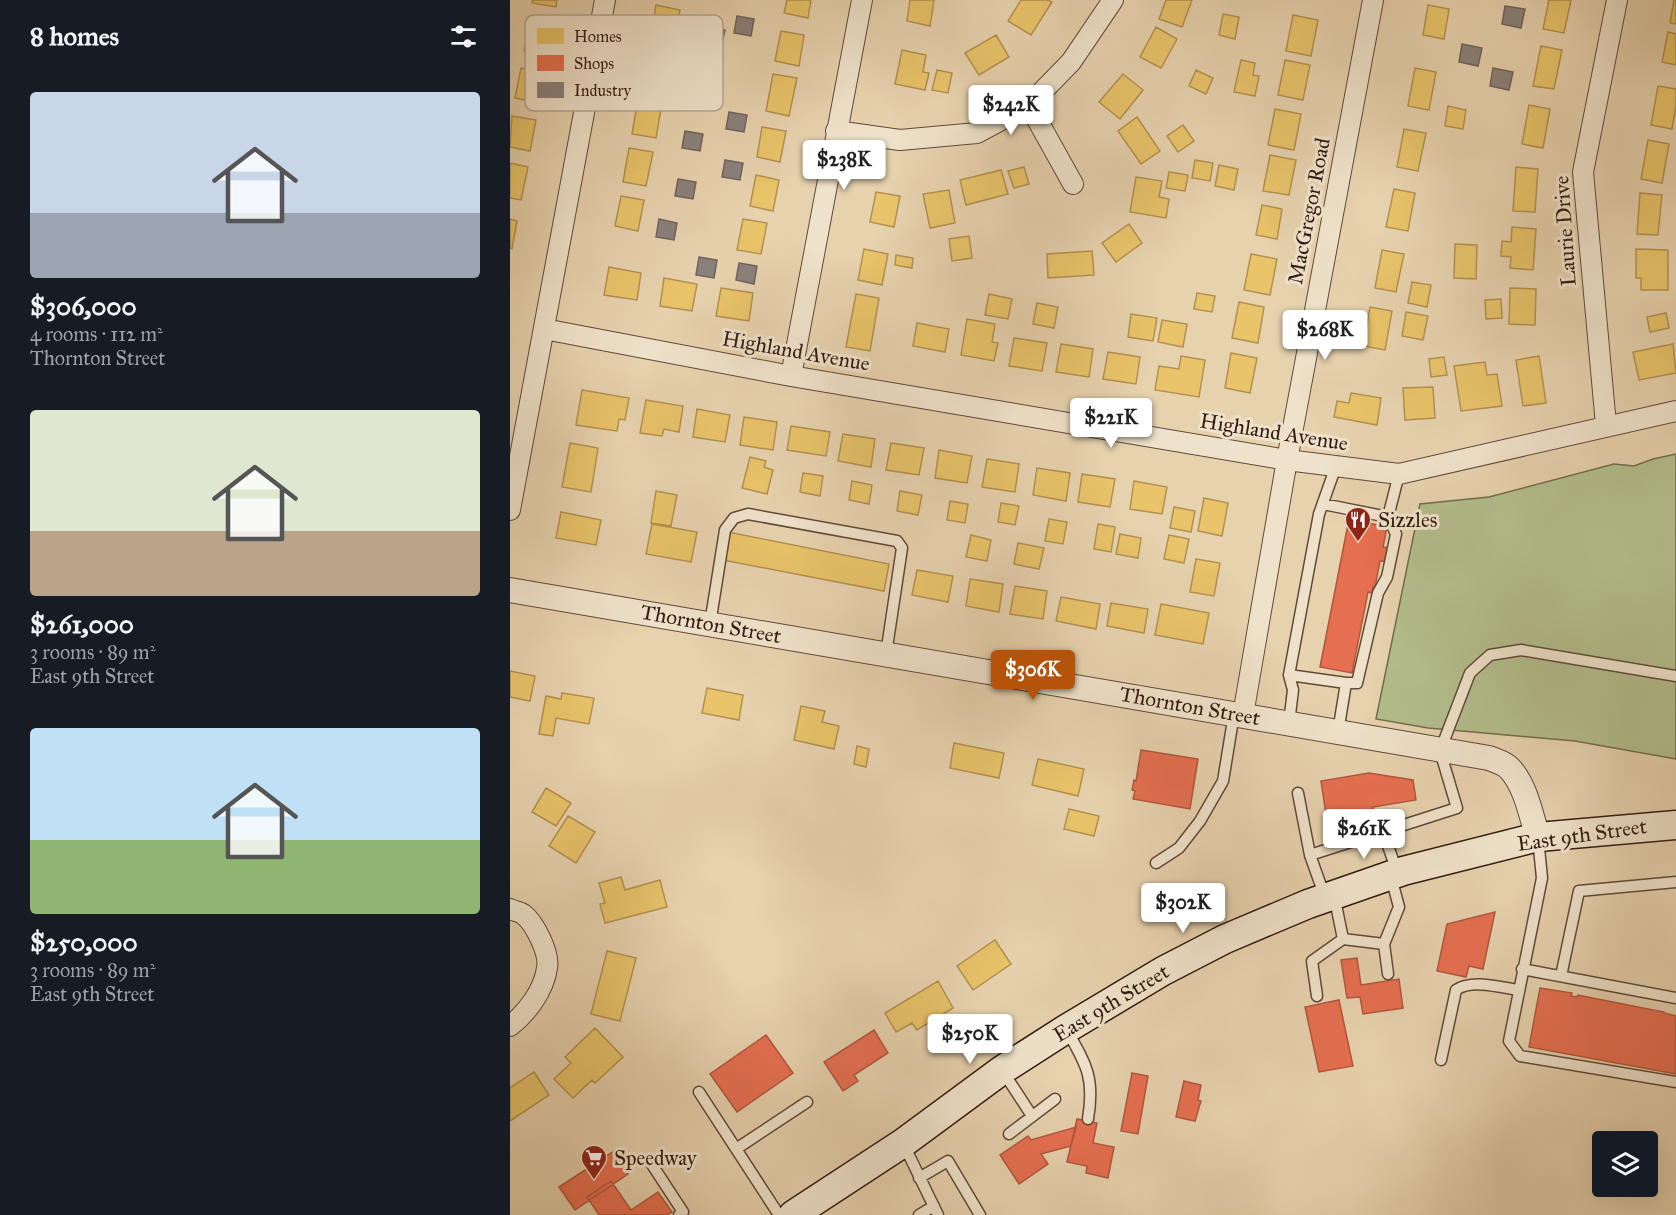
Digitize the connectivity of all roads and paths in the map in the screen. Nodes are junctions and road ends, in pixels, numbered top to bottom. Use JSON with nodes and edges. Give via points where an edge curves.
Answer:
{"nodes":[{"id":1,"x":605,"y":0,"type":"edge"},
{"id":2,"x":862,"y":0,"type":"edge"},
{"id":3,"x":1113,"y":0,"type":"edge"},
{"id":4,"x":1374,"y":0,"type":"edge"},
{"id":5,"x":1617,"y":0,"type":"edge"},
{"id":6,"x":602,"y":15,"type":"edge"},
{"id":7,"x":1029,"y":105,"type":"junction"},
{"id":8,"x":584,"y":111,"type":"edge"},
{"id":9,"x":836,"y":131,"type":"junction"},
{"id":10,"x":1073,"y":184,"type":"dead end"},
{"id":11,"x":544,"y":329,"type":"junction"},
{"id":12,"x":791,"y":375,"type":"junction"},
{"id":13,"x":1676,"y":411,"type":"edge"},
{"id":14,"x":1606,"y":426,"type":"junction"},
{"id":15,"x":1287,"y":460,"type":"junction"},
{"id":16,"x":1336,"y":466,"type":"junction"},
{"id":17,"x":1399,"y":474,"type":"junction"},
{"id":18,"x":1323,"y":504,"type":"junction"},
{"id":19,"x":510,"y":510,"type":"edge"},
{"id":20,"x":1388,"y":517,"type":"junction"},
{"id":21,"x":510,"y":590,"type":"edge"},
{"id":22,"x":710,"y":624,"type":"junction"},
{"id":23,"x":886,"y":654,"type":"junction"},
{"id":24,"x":1289,"y":675,"type":"junction"},
{"id":25,"x":1676,"y":676,"type":"edge"},
{"id":26,"x":1346,"y":683,"type":"junction"},
{"id":27,"x":1238,"y":715,"type":"junction"},
{"id":28,"x":1289,"y":723,"type":"junction"},
{"id":29,"x":1338,"y":732,"type":"junction"},
{"id":30,"x":1440,"y":751,"type":"junction"},
{"id":31,"x":1298,"y":793,"type":"dead end"},
{"id":32,"x":1676,"y":825,"type":"edge"},
{"id":33,"x":1383,"y":832,"type":"junction"},
{"id":34,"x":1538,"y":837,"type":"junction"},
{"id":35,"x":1310,"y":855,"type":"junction"},
{"id":36,"x":1156,"y":863,"type":"dead end"},
{"id":37,"x":1394,"y":874,"type":"junction"},
{"id":38,"x":1676,"y":882,"type":"edge"},
{"id":39,"x":1330,"y":896,"type":"junction"},
{"id":40,"x":510,"y":909,"type":"edge"},
{"id":41,"x":1343,"y":939,"type":"junction"},
{"id":42,"x":1384,"y":944,"type":"junction"},
{"id":43,"x":1522,"y":969,"type":"junction"},
{"id":44,"x":1388,"y":975,"type":"dead end"},
{"id":45,"x":1561,"y":976,"type":"junction"},
{"id":46,"x":1518,"y":990,"type":"junction"},
{"id":47,"x":1317,"y":996,"type":"dead end"},
{"id":48,"x":1676,"y":998,"type":"edge"},
{"id":49,"x":510,"y":1026,"type":"edge"},
{"id":50,"x":1065,"y":1029,"type":"junction"},
{"id":51,"x":1441,"y":1060,"type":"dead end"},
{"id":52,"x":1002,"y":1070,"type":"junction"},
{"id":53,"x":1676,"y":1082,"type":"edge"},
{"id":54,"x":699,"y":1092,"type":"dead end"},
{"id":55,"x":1055,"y":1099,"type":"dead end"},
{"id":56,"x":807,"y":1102,"type":"dead end"},
{"id":57,"x":1032,"y":1116,"type":"junction"},
{"id":58,"x":1088,"y":1119,"type":"dead end"},
{"id":59,"x":1009,"y":1134,"type":"dead end"},
{"id":60,"x":903,"y":1143,"type":"junction"},
{"id":61,"x":736,"y":1149,"type":"junction"},
{"id":62,"x":651,"y":1162,"type":"dead end"},
{"id":63,"x":919,"y":1178,"type":"junction"},
{"id":64,"x":936,"y":1211,"type":"edge"},
{"id":65,"x":679,"y":1215,"type":"edge"},
{"id":66,"x":779,"y":1215,"type":"edge"},
{"id":67,"x":793,"y":1215,"type":"edge"},
{"id":68,"x":919,"y":1215,"type":"edge"},
{"id":69,"x":980,"y":1215,"type":"edge"}],
"edges":[{"from":1,"to":6,"type":"street"},
{"from":2,"to":9,"type":"street"},
{"from":3,"to":7,"type":"street","via":[[1071,62]]},
{"from":4,"to":15,"type":"street","name":"MacGregor Road"},
{"from":5,"to":14,"type":"street","name":"Laurie Drive","via":[[1583,172]]},
{"from":7,"to":9,"type":"street","via":[[977,133],[900,140]]},
{"from":7,"to":10,"type":"street"},
{"from":8,"to":11,"type":"street"},
{"from":9,"to":12,"type":"street"},
{"from":11,"to":12,"type":"street","name":"Highland Avenue"},
{"from":11,"to":19,"type":"street"},
{"from":12,"to":15,"type":"street","name":"Highland Avenue"},
{"from":13,"to":14,"type":"street","name":"Highland Avenue"},
{"from":14,"to":17,"type":"street","name":"Highland Avenue"},
{"from":15,"to":16,"type":"street","name":"Highland Avenue"},
{"from":15,"to":27,"type":"street","name":"MacGregor Road"},
{"from":16,"to":17,"type":"street","name":"Highland Avenue"},
{"from":16,"to":18,"type":"lane"},
{"from":17,"to":20,"type":"lane"},
{"from":18,"to":20,"type":"lane"},
{"from":18,"to":24,"type":"lane"},
{"from":20,"to":26,"type":"lane","via":[[1396,534],[1387,577],[1378,593],[1357,683]]},
{"from":21,"to":22,"type":"street","name":"Thornton Street"},
{"from":22,"to":23,"type":"street","name":"Thornton Street"},
{"from":22,"to":23,"type":"lane","via":[[725,530],[734,518],[748,514],[897,541],[902,548]]},
{"from":23,"to":27,"type":"street","name":"Thornton Street"},
{"from":24,"to":26,"type":"lane"},
{"from":24,"to":28,"type":"lane","via":[[1293,690]]},
{"from":25,"to":30,"type":"lane","via":[[1521,650],[1490,656],[1470,673]]},
{"from":26,"to":29,"type":"lane"},
{"from":27,"to":28,"type":"street","name":"Thornton Street"},
{"from":27,"to":36,"type":"lane","via":[[1223,781],[1179,848]]},
{"from":28,"to":29,"type":"street","name":"Thornton Street"},
{"from":29,"to":30,"type":"street","name":"Thornton Street"},
{"from":30,"to":33,"type":"lane","via":[[1457,808]]},
{"from":30,"to":34,"type":"street","name":"Thornton Street","via":[[1489,758],[1510,769],[1520,783]]},
{"from":31,"to":35,"type":"lane"},
{"from":32,"to":34,"type":"main road","name":"East 9th Street"},
{"from":33,"to":35,"type":"lane"},
{"from":33,"to":37,"type":"lane"},
{"from":34,"to":37,"type":"main road","name":"East 9th Street"},
{"from":34,"to":43,"type":"lane","via":[[1542,878]]},
{"from":35,"to":39,"type":"lane"},
{"from":37,"to":39,"type":"main road","name":"East 9th Street"},
{"from":37,"to":42,"type":"lane","via":[[1399,907]]},
{"from":38,"to":45,"type":"lane","via":[[1579,891]]},
{"from":39,"to":41,"type":"lane"},
{"from":39,"to":50,"type":"main road","name":"East 9th Street","via":[[1212,944]]},
{"from":40,"to":49,"type":"street","via":[[523,914],[539,933],[548,967],[537,994]]},
{"from":41,"to":42,"type":"lane"},
{"from":41,"to":47,"type":"lane","via":[[1312,961]]},
{"from":42,"to":44,"type":"lane"},
{"from":43,"to":45,"type":"lane"},
{"from":43,"to":46,"type":"lane"},
{"from":45,"to":48,"type":"lane"},
{"from":46,"to":51,"type":"lane","via":[[1463,985],[1456,990]]},
{"from":46,"to":53,"type":"lane","via":[[1509,1041],[1520,1056]]},
{"from":50,"to":52,"type":"main road","name":"East 9th Street"},
{"from":50,"to":58,"type":"lane","via":[[1089,1074],[1092,1100]]},
{"from":52,"to":57,"type":"lane"},
{"from":52,"to":60,"type":"main road","name":"East 9th Street"},
{"from":54,"to":61,"type":"lane"},
{"from":55,"to":57,"type":"lane"},
{"from":56,"to":61,"type":"lane"},
{"from":57,"to":59,"type":"lane"},
{"from":60,"to":63,"type":"lane"},
{"from":60,"to":67,"type":"main road","name":"East 9th Street"},
{"from":61,"to":66,"type":"lane"},
{"from":62,"to":65,"type":"lane","via":[[683,1212]]},
{"from":63,"to":64,"type":"lane"},
{"from":63,"to":69,"type":"lane","via":[[948,1161]]},
{"from":64,"to":68,"type":"lane"}]}
